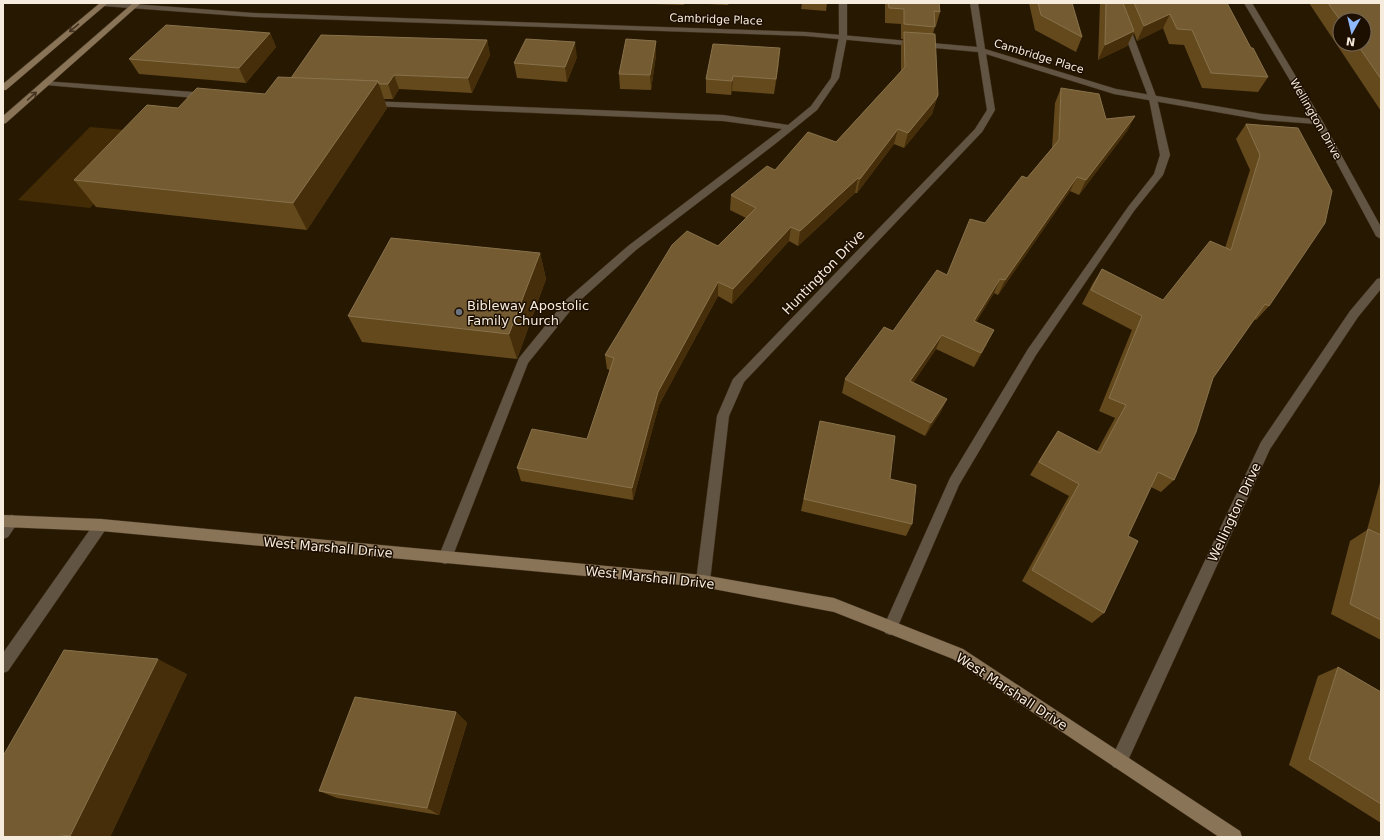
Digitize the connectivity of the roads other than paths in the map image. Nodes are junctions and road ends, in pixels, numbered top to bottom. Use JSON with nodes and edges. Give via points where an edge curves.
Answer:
{"nodes":[{"id":1,"x":104,"y":3,"type":"edge"},
{"id":2,"x":843,"y":3,"type":"edge"},
{"id":3,"x":974,"y":3,"type":"edge"},
{"id":4,"x":1117,"y":3,"type":"edge"},
{"id":5,"x":1248,"y":3,"type":"edge"},
{"id":6,"x":135,"y":5,"type":"edge"},
{"id":7,"x":843,"y":37,"type":"junction"},
{"id":8,"x":980,"y":50,"type":"junction"},
{"id":9,"x":46,"y":83,"type":"junction"},
{"id":10,"x":3,"y":88,"type":"edge"},
{"id":11,"x":217,"y":97,"type":"edge"},
{"id":12,"x":1153,"y":99,"type":"junction"},
{"id":13,"x":358,"y":102,"type":"edge"},
{"id":14,"x":3,"y":122,"type":"edge"},
{"id":15,"x":1319,"y":122,"type":"junction"},
{"id":16,"x":790,"y":128,"type":"junction"},
{"id":17,"x":1381,"y":236,"type":"edge"},
{"id":18,"x":1381,"y":282,"type":"edge"},
{"id":19,"x":8,"y":521,"type":"edge"},
{"id":20,"x":101,"y":526,"type":"junction"},
{"id":21,"x":3,"y":533,"type":"edge"},
{"id":22,"x":445,"y":558,"type":"junction"},
{"id":23,"x":703,"y":581,"type":"junction"},
{"id":24,"x":890,"y":628,"type":"junction"},
{"id":25,"x":3,"y":666,"type":"edge"},
{"id":26,"x":1119,"y":761,"type":"junction"},
{"id":27,"x":1234,"y":837,"type":"edge"}],
"edges":[{"from":1,"to":6,"type":"street","name":"Cambridge Place"},
{"from":1,"to":10,"type":"main road","one_way":true},
{"from":2,"to":7,"type":"street"},
{"from":3,"to":8,"type":"street","name":"Huntington Drive"},
{"from":4,"to":12,"type":"street"},
{"from":5,"to":15,"type":"street","name":"Wellington Drive"},
{"from":6,"to":7,"type":"street","name":"Cambridge Place","via":[[253,15]]},
{"from":6,"to":9,"type":"main road"},
{"from":7,"to":8,"type":"street","name":"Cambridge Place"},
{"from":7,"to":16,"type":"street","via":[[835,78],[814,108]]},
{"from":8,"to":12,"type":"street","name":"Cambridge Place","via":[[1114,91]]},
{"from":8,"to":23,"type":"street","name":"Huntington Drive","via":[[991,110],[979,130],[739,379],[722,416]]},
{"from":9,"to":11,"type":"street"},
{"from":14,"to":9,"type":"main road","one_way":true},
{"from":12,"to":15,"type":"street","name":"Cambridge Place","via":[[1262,117]]},
{"from":12,"to":24,"type":"street","via":[[1165,155],[1158,175],[1131,209],[1032,352],[954,482]]},
{"from":13,"to":16,"type":"street","via":[[723,118]]},
{"from":15,"to":17,"type":"street","name":"Wellington Drive"},
{"from":16,"to":22,"type":"street","via":[[632,248],[571,302],[523,361]]},
{"from":18,"to":26,"type":"street","name":"Wellington Drive","via":[[1354,314],[1265,446]]},
{"from":19,"to":20,"type":"main road","name":"West Marshall Drive"},
{"from":19,"to":21,"type":"street"},
{"from":20,"to":22,"type":"main road","name":"West Marshall Drive"},
{"from":20,"to":25,"type":"street"},
{"from":22,"to":23,"type":"main road","name":"West Marshall Drive"},
{"from":23,"to":24,"type":"main road","name":"West Marshall Drive","via":[[834,605]]},
{"from":24,"to":26,"type":"main road","name":"West Marshall Drive","via":[[958,654]]},
{"from":26,"to":27,"type":"main road","name":"West Marshall Drive"}]}
